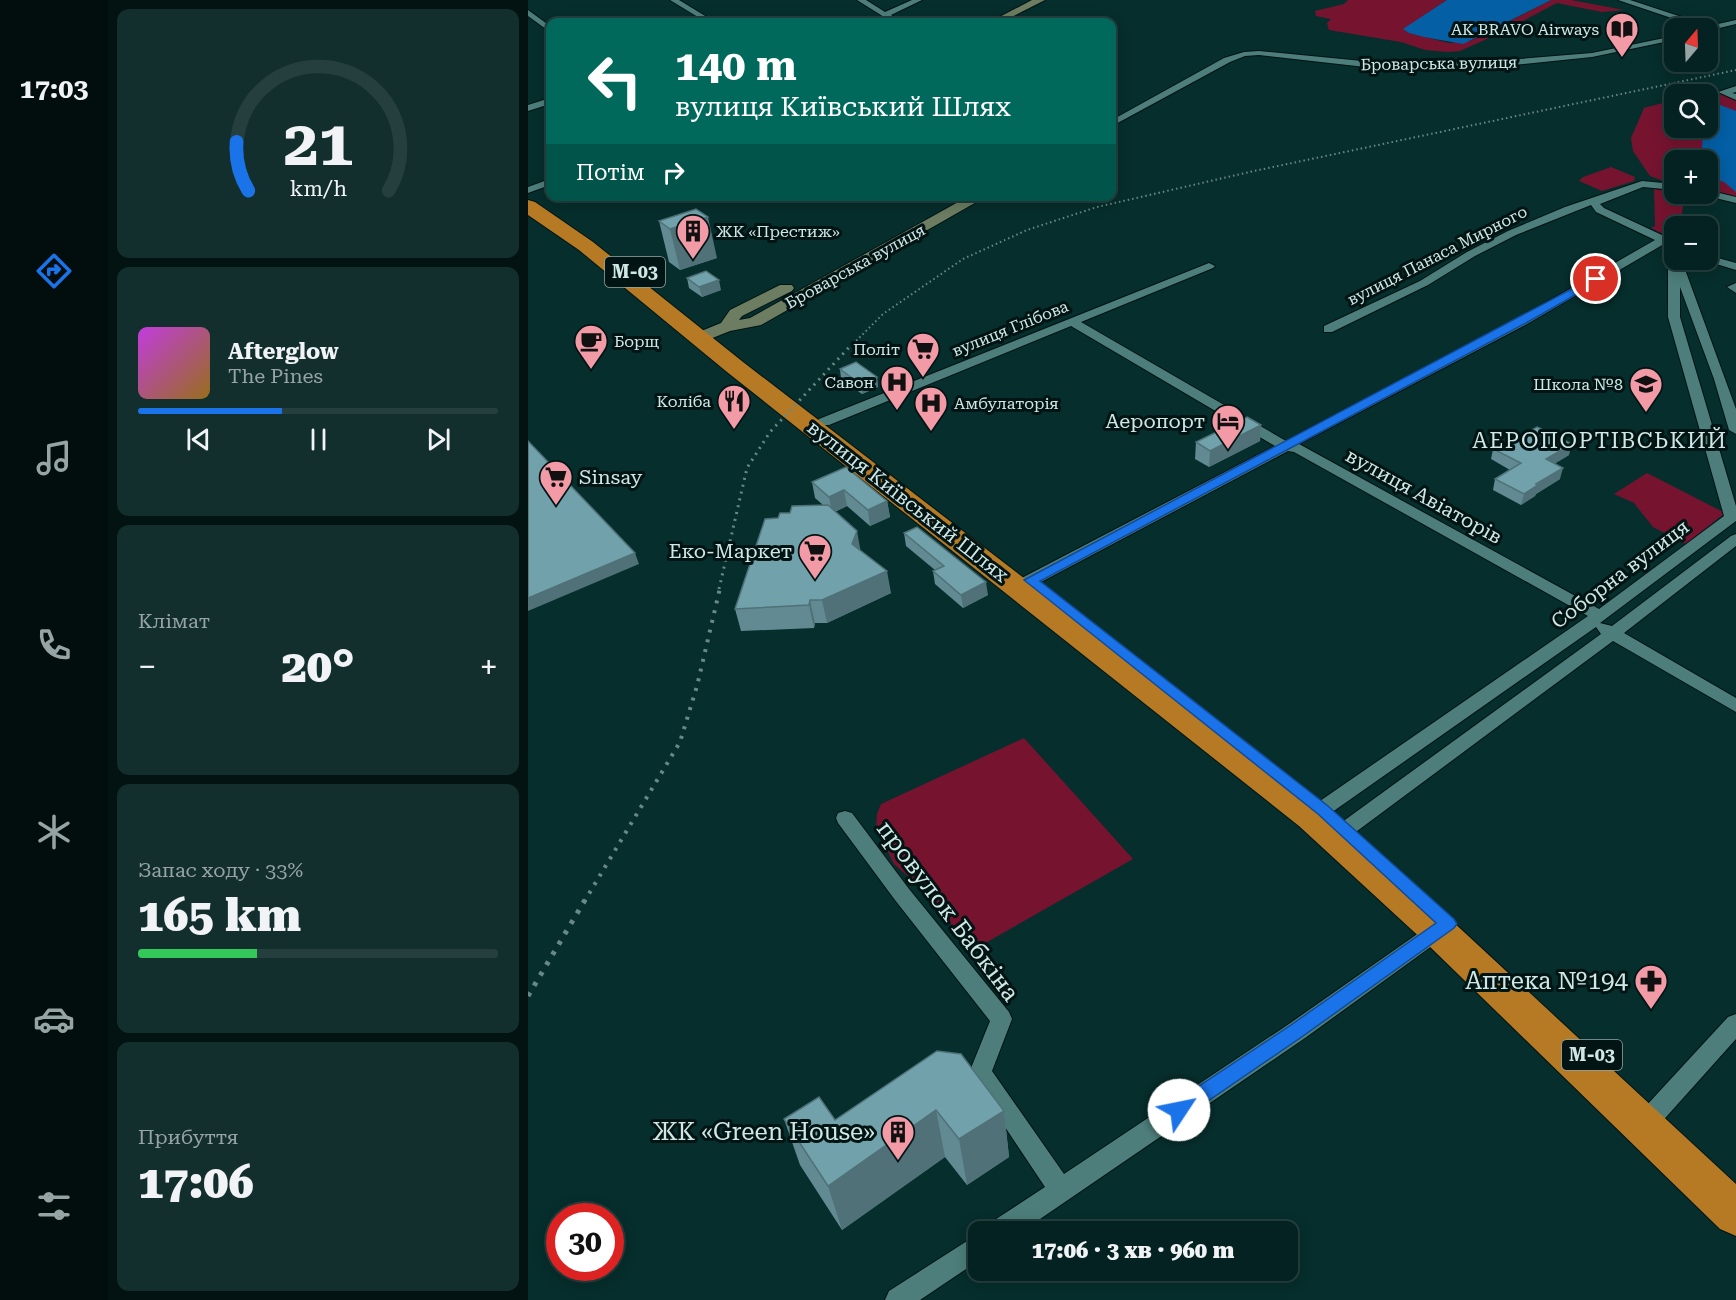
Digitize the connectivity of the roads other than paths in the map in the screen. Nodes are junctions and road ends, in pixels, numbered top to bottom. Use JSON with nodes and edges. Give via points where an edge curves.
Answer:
{"nodes":[{"id":1,"x":674,"y":0,"type":"edge"},
{"id":2,"x":861,"y":0,"type":"edge"},
{"id":3,"x":918,"y":0,"type":"edge"},
{"id":4,"x":1040,"y":0,"type":"edge"},
{"id":5,"x":1622,"y":0,"type":"edge"},
{"id":6,"x":528,"y":12,"type":"edge"},
{"id":7,"x":884,"y":15,"type":"junction"},
{"id":8,"x":704,"y":18,"type":"edge"},
{"id":9,"x":890,"y":18,"type":"edge"},
{"id":10,"x":1003,"y":18,"type":"edge"},
{"id":11,"x":1675,"y":18,"type":"edge"},
{"id":12,"x":1736,"y":22,"type":"edge"},
{"id":13,"x":1718,"y":26,"type":"edge"},
{"id":14,"x":546,"y":27,"type":"edge"},
{"id":15,"x":1664,"y":40,"type":"edge"},
{"id":16,"x":1736,"y":89,"type":"edge"},
{"id":17,"x":1736,"y":97,"type":"edge"},
{"id":18,"x":546,"y":102,"type":"edge"},
{"id":19,"x":528,"y":108,"type":"edge"},
{"id":20,"x":1116,"y":121,"type":"edge"},
{"id":21,"x":546,"y":183,"type":"edge"},
{"id":22,"x":1664,"y":186,"type":"edge"},
{"id":23,"x":528,"y":190,"type":"edge"},
{"id":24,"x":528,"y":196,"type":"edge"},
{"id":25,"x":1718,"y":196,"type":"edge"},
{"id":26,"x":1595,"y":200,"type":"junction"},
{"id":27,"x":1736,"y":200,"type":"edge"},
{"id":28,"x":953,"y":201,"type":"edge"},
{"id":29,"x":971,"y":201,"type":"edge"},
{"id":30,"x":528,"y":206,"type":"edge"},
{"id":31,"x":1664,"y":245,"type":"edge"},
{"id":32,"x":1664,"y":247,"type":"edge"},
{"id":33,"x":1718,"y":261,"type":"edge"},
{"id":34,"x":1209,"y":266,"type":"dead end"},
{"id":35,"x":1736,"y":267,"type":"edge"},
{"id":36,"x":1672,"y":270,"type":"edge"},
{"id":37,"x":1678,"y":270,"type":"edge"},
{"id":38,"x":1736,"y":286,"type":"edge"},
{"id":39,"x":1736,"y":291,"type":"edge"},
{"id":40,"x":1073,"y":322,"type":"junction"},
{"id":41,"x":1328,"y":329,"type":"dead end"},
{"id":42,"x":713,"y":333,"type":"junction"},
{"id":43,"x":824,"y":422,"type":"junction"},
{"id":44,"x":1736,"y":430,"type":"edge"},
{"id":45,"x":1286,"y":446,"type":"junction"},
{"id":46,"x":1732,"y":501,"type":"edge"},
{"id":47,"x":1736,"y":539,"type":"edge"},
{"id":48,"x":1024,"y":584,"type":"junction"},
{"id":49,"x":1596,"y":619,"type":"junction"},
{"id":50,"x":1612,"y":634,"type":"junction"},
{"id":51,"x":1736,"y":705,"type":"edge"},
{"id":52,"x":844,"y":818,"type":"dead end"},
{"id":53,"x":1328,"y":824,"type":"junction"},
{"id":54,"x":1443,"y":927,"type":"junction"},
{"id":55,"x":1736,"y":1024,"type":"edge"},
{"id":56,"x":1649,"y":1120,"type":"junction"},
{"id":57,"x":1736,"y":1187,"type":"edge"},
{"id":58,"x":1061,"y":1190,"type":"junction"},
{"id":59,"x":1736,"y":1214,"type":"edge"},
{"id":60,"x":1015,"y":1221,"type":"edge"},
{"id":61,"x":968,"y":1253,"type":"edge"},
{"id":62,"x":898,"y":1300,"type":"edge"}],
"edges":[{"from":1,"to":8,"type":"street"},
{"from":2,"to":7,"type":"street"},
{"from":3,"to":7,"type":"street"},
{"from":4,"to":10,"type":"street"},
{"from":5,"to":11,"type":"street"},
{"from":6,"to":14,"type":"street"},
{"from":7,"to":9,"type":"street"},
{"from":12,"to":13,"type":"street"},
{"from":15,"to":20,"type":"street","name":"Броварська вулиця","via":[[1592,55],[1487,64],[1383,66],[1244,54]]},
{"from":16,"to":17,"type":"street","via":[[1722,92]]},
{"from":18,"to":19,"type":"street"},
{"from":21,"to":23,"type":"street"},
{"from":22,"to":26,"type":"street","name":"вулиця Панаса Мирного","via":[[1642,184]]},
{"from":24,"to":42,"type":"highway","name":"вулиця Київський Шлях","number":"М-03","via":[[597,242]]},
{"from":25,"to":27,"type":"street"},
{"from":26,"to":32,"type":"street","via":[[1600,210]]},
{"from":26,"to":41,"type":"street","name":"вулиця Панаса Мирного","via":[[1512,233],[1424,283]]},
{"from":28,"to":42,"type":"street","name":"Броварська вулиця","via":[[736,313]]},
{"from":29,"to":42,"type":"street","name":"Броварська вулиця","via":[[755,322]]},
{"from":30,"to":42,"type":"highway","name":"вулиця Київський Шлях","number":"М-03"},
{"from":31,"to":45,"type":"street","via":[[1660,242],[1523,321]]},
{"from":33,"to":35,"type":"street"},
{"from":34,"to":40,"type":"street","name":"вулиця Глібова"},
{"from":36,"to":46,"type":"street","name":"Соборна вулиця","via":[[1674,317]]},
{"from":37,"to":44,"type":"street"},
{"from":38,"to":39,"type":"street"},
{"from":40,"to":43,"type":"street","name":"вулиця Глібова"},
{"from":40,"to":45,"type":"street","name":"вулиця Авіаторів"},
{"from":42,"to":43,"type":"highway","name":"вулиця Київський Шлях","number":"М-03"},
{"from":42,"to":48,"type":"highway","name":"вулиця Київський Шлях","number":"М-03"},
{"from":43,"to":48,"type":"highway","name":"вулиця Київський Шлях","number":"М-03"},
{"from":45,"to":48,"type":"street"},
{"from":45,"to":49,"type":"street","name":"вулиця Авіаторів","via":[[1298,448]]},
{"from":46,"to":49,"type":"street","name":"Соборна вулиця","via":[[1732,517]]},
{"from":47,"to":50,"type":"street"},
{"from":48,"to":53,"type":"highway","name":"вулиця Київський Шлях","number":"М-03"},
{"from":49,"to":50,"type":"street","name":"вулиця Авіаторів"},
{"from":49,"to":53,"type":"street","name":"Соборна вулиця"},
{"from":50,"to":51,"type":"street","name":"вулиця Авіаторів"},
{"from":50,"to":53,"type":"street"},
{"from":52,"to":58,"type":"street","name":"провулок Бабкіна","via":[[1001,1019],[980,1073]]},
{"from":53,"to":54,"type":"highway","name":"вулиця Київський Шлях","number":"М-03"},
{"from":54,"to":56,"type":"highway","name":"вулиця Київський Шлях","number":"М-03"},
{"from":54,"to":58,"type":"street"},
{"from":55,"to":56,"type":"street"},
{"from":56,"to":57,"type":"highway","name":"вулиця Київський Шлях","number":"М-03"},
{"from":56,"to":59,"type":"highway","name":"вулиця Київський Шлях","number":"М-03"},
{"from":58,"to":60,"type":"street"},
{"from":61,"to":62,"type":"street"}]}
